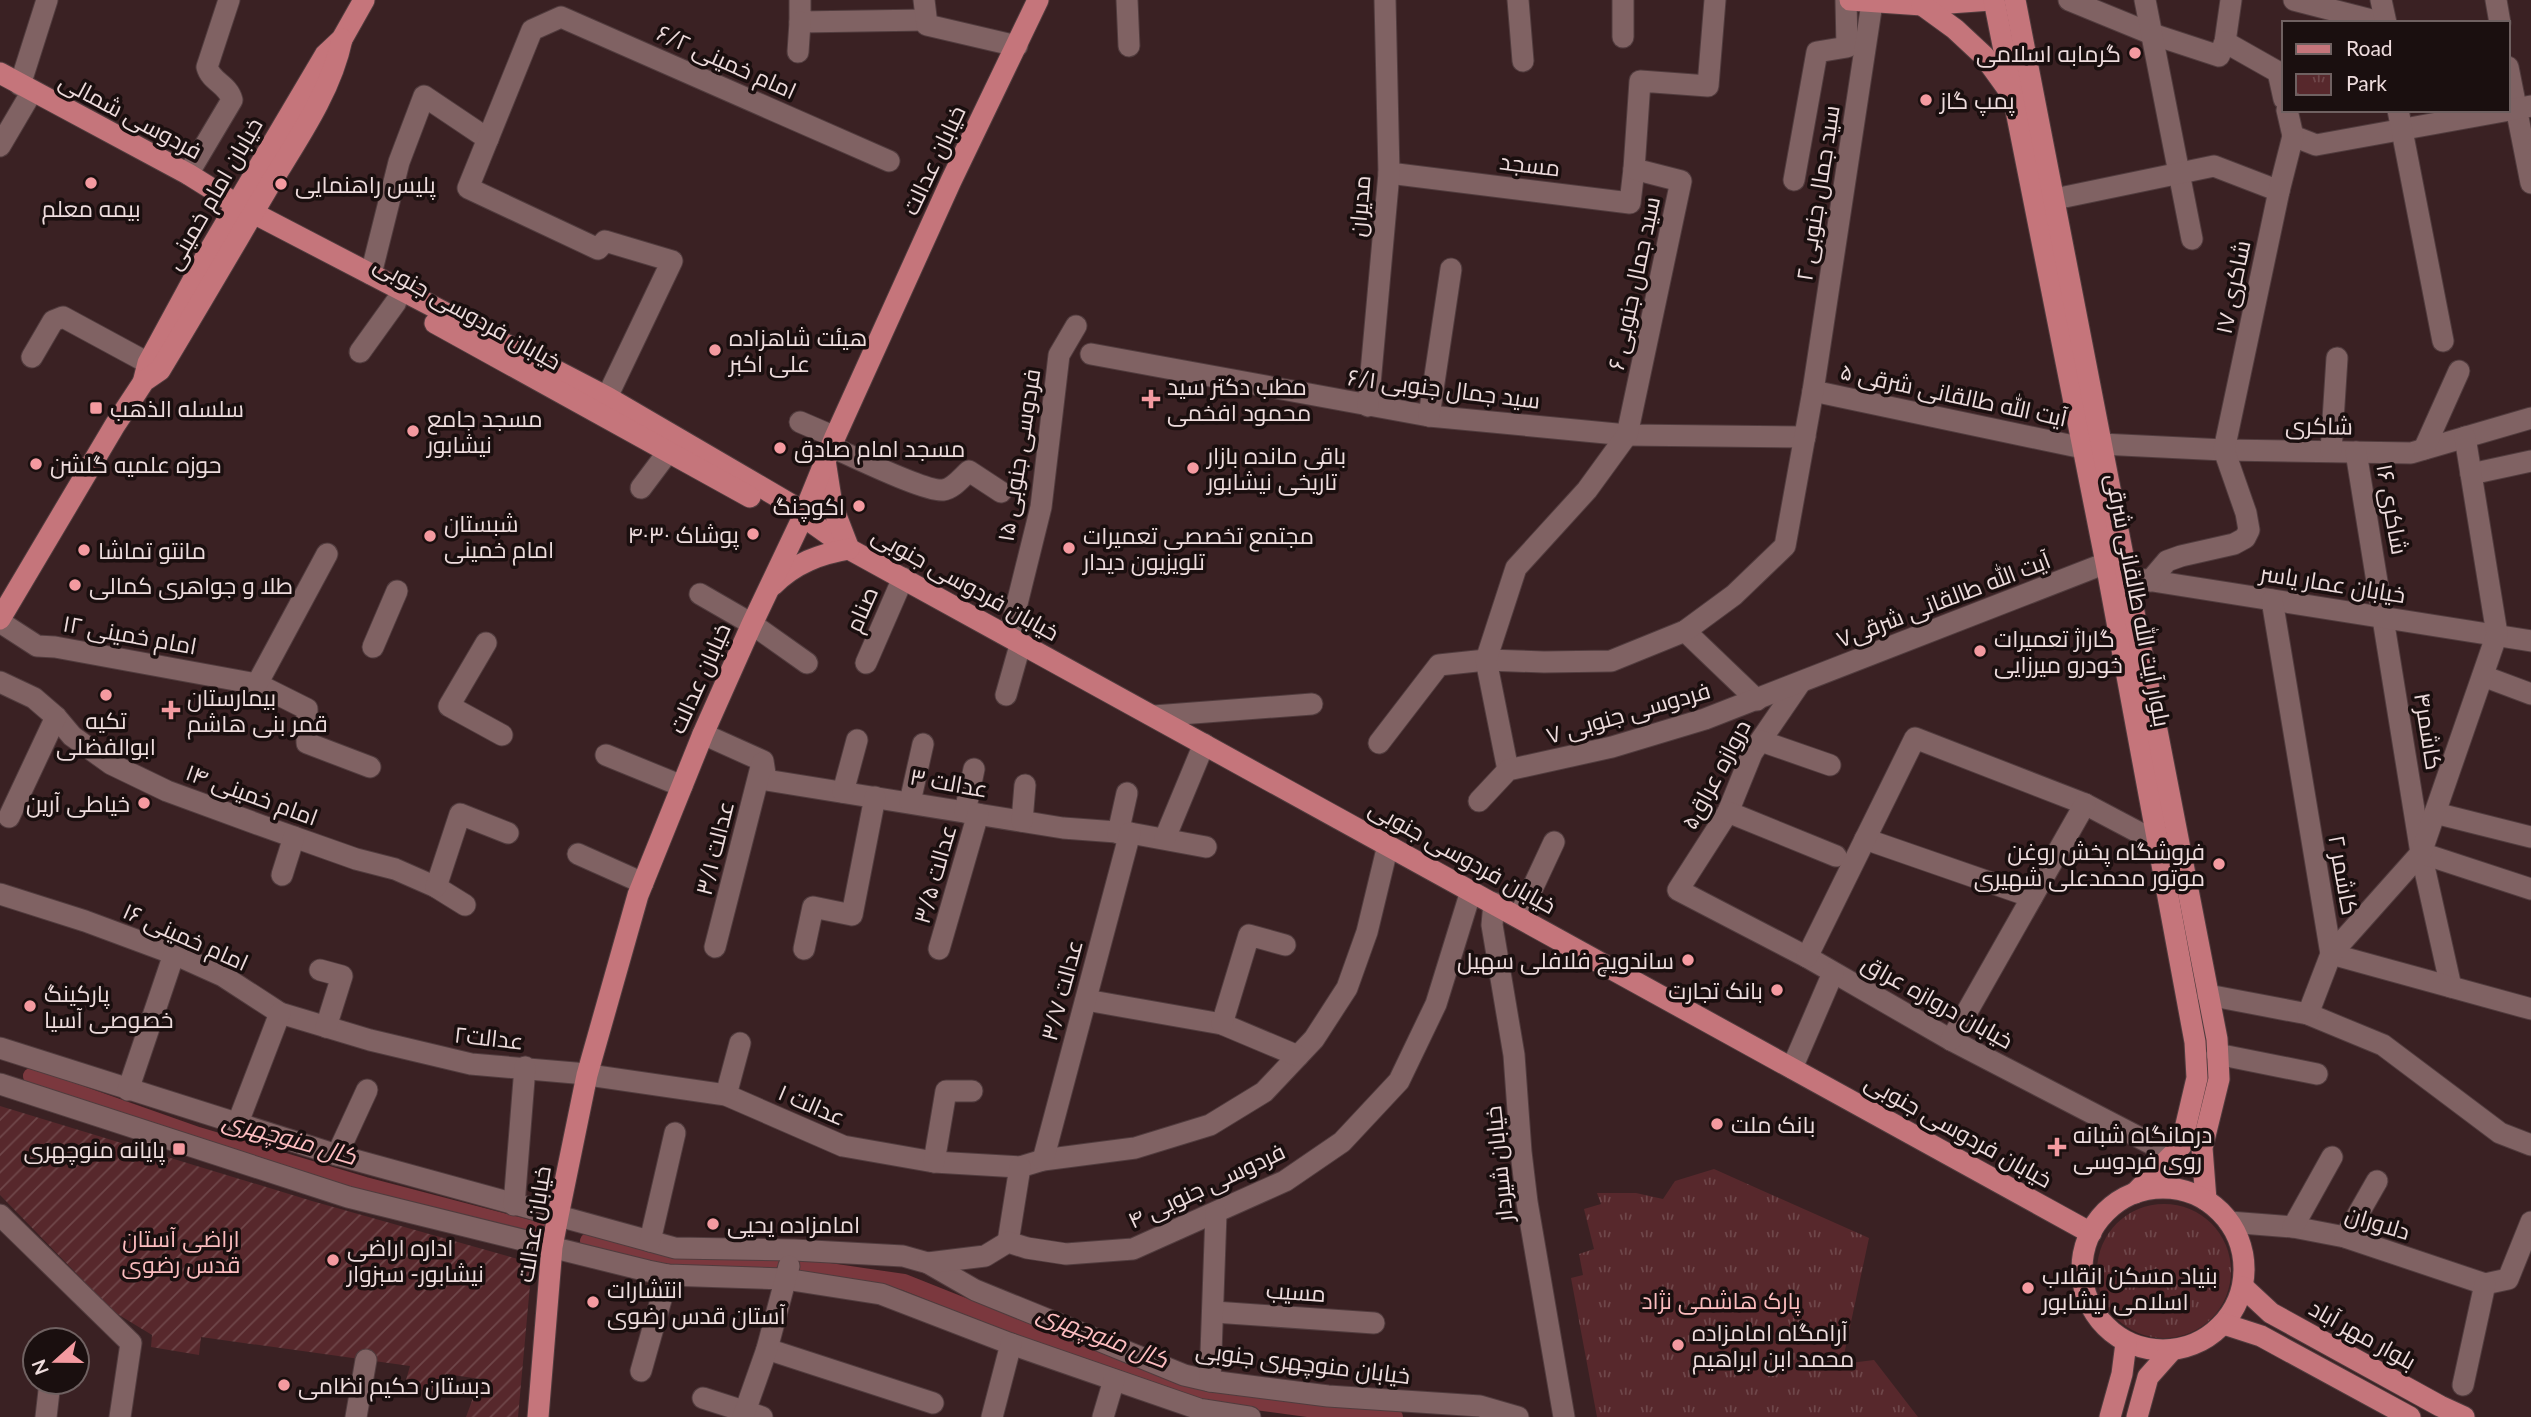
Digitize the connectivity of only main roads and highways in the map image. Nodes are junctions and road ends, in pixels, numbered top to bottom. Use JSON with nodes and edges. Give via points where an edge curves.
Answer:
{"nodes":[{"id":1,"x":364,"y":0,"type":"edge"},
{"id":2,"x":1038,"y":0,"type":"edge"},
{"id":3,"x":1848,"y":0,"type":"edge"},
{"id":4,"x":1993,"y":0,"type":"edge"},
{"id":5,"x":2015,"y":0,"type":"edge"},
{"id":6,"x":1906,"y":3,"type":"edge"},
{"id":7,"x":0,"y":73,"type":"edge"},
{"id":8,"x":16,"y":90,"type":"edge"},
{"id":9,"x":2014,"y":97,"type":"junction"},
{"id":10,"x":242,"y":214,"type":"junction"},
{"id":11,"x":2092,"y":446,"type":"junction"},
{"id":12,"x":830,"y":448,"type":"junction"},
{"id":13,"x":805,"y":519,"type":"junction"},
{"id":14,"x":849,"y":549,"type":"junction"},
{"id":15,"x":767,"y":591,"type":"junction"},
{"id":16,"x":0,"y":620,"type":"edge"},
{"id":17,"x":2136,"y":1193,"type":"junction"},
{"id":18,"x":2206,"y":1200,"type":"junction"},
{"id":19,"x":2091,"y":1233,"type":"junction"},
{"id":20,"x":2243,"y":1287,"type":"junction"},
{"id":21,"x":2224,"y":1324,"type":"junction"},
{"id":22,"x":2126,"y":1343,"type":"junction"},
{"id":23,"x":2172,"y":1350,"type":"junction"},
{"id":24,"x":538,"y":1417,"type":"edge"},
{"id":25,"x":2110,"y":1417,"type":"edge"},
{"id":26,"x":2137,"y":1417,"type":"edge"},
{"id":27,"x":2410,"y":1417,"type":"edge"},
{"id":28,"x":2464,"y":1417,"type":"edge"}],
"edges":[{"from":1,"to":10,"type":"main road","name":"خیابان امام خمینی","via":[[342,38],[322,95]]},
{"from":2,"to":12,"type":"main road","name":"خیابان عدالت"},
{"from":3,"to":6,"type":"main road"},
{"from":4,"to":6,"type":"main road"},
{"from":4,"to":9,"type":"main road","name":"بلوار آیت الله طالقانی شرقی"},
{"from":5,"to":11,"type":"main road","name":"بلوار آیت الله طالقانی شرقی","via":[[2055,199]]},
{"from":6,"to":9,"type":"main road","via":[[1955,29],[1984,56]]},
{"from":7,"to":8,"type":"main road","name":"فردوسی شمالی"},
{"from":8,"to":10,"type":"main road","name":"فردوسی شمالی"},
{"from":8,"to":10,"type":"main road","name":"فردوسی شمالی","via":[[188,174]]},
{"from":9,"to":11,"type":"main road","name":"بلوار آیت الله طالقانی شرقی"},
{"from":10,"to":13,"type":"main road","name":"خیابان فردوسی جنوبی","via":[[668,452]]},
{"from":10,"to":13,"type":"main road","name":"خیابان فردوسی جنوبی","via":[[371,274],[607,397]]},
{"from":10,"to":16,"type":"main road","name":"خیابان امام خمینی","via":[[160,370],[146,372]]},
{"from":11,"to":17,"type":"main road","name":"بلوار آیت الله طالقانی شرقی","via":[[2106,564],[2195,1042],[2197,1078],[2180,1146]]},
{"from":11,"to":18,"type":"main road","name":"بلوار آیت الله طالقانی شرقی","via":[[2127,577],[2217,1039],[2219,1079],[2202,1148]]},
{"from":12,"to":13,"type":"main road","name":"خیابان عدالت"},
{"from":12,"to":14,"type":"main road","via":[[832,505]]},
{"from":13,"to":14,"type":"main road","name":"خیابان فردوسی جنوبی"},
{"from":13,"to":15,"type":"main road","name":"خیابان عدالت"},
{"from":14,"to":15,"type":"main road","via":[[804,562]]},
{"from":14,"to":19,"type":"main road","name":"خیابان فردوسی جنوبی"},
{"from":15,"to":24,"type":"main road","name":"خیابان عدالت","via":[[703,734],[624,940],[587,1075],[552,1247]]},
{"from":17,"to":18,"type":"main road","via":[[2172,1189]]},
{"from":17,"to":19,"type":"main road","via":[[2117,1202]]},
{"from":18,"to":20,"type":"main road","via":[[2229,1222],[2240,1242]]},
{"from":19,"to":22,"type":"main road","via":[[2082,1274],[2087,1295],[2096,1314]]},
{"from":20,"to":21,"type":"main road"},
{"from":20,"to":28,"type":"main road","name":"بلوار مهر آباد","via":[[2271,1313]]},
{"from":21,"to":23,"type":"main road","via":[[2191,1346]]},
{"from":21,"to":27,"type":"main road","via":[[2260,1336]]},
{"from":22,"to":23,"type":"main road"},
{"from":22,"to":25,"type":"main road"},
{"from":23,"to":26,"type":"main road","via":[[2148,1377]]}]}
